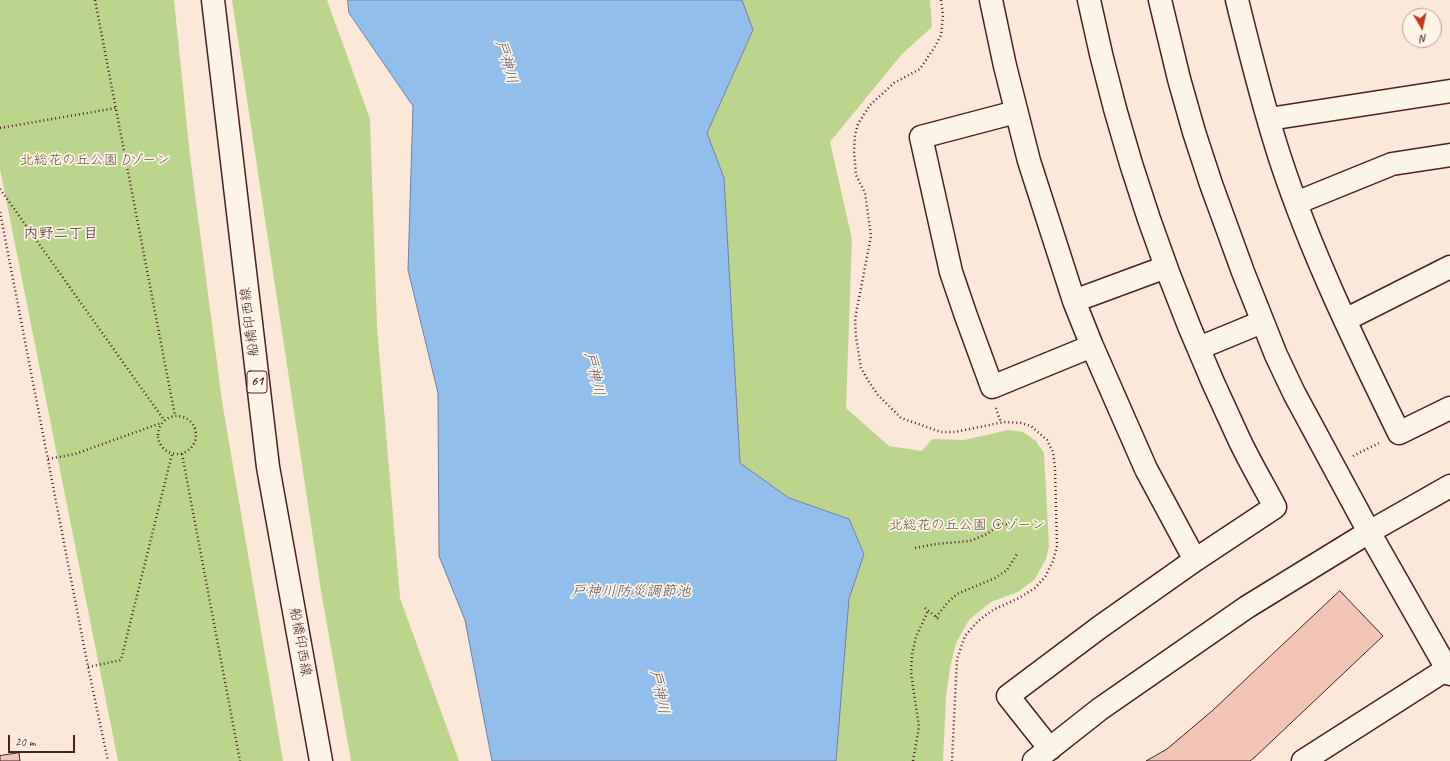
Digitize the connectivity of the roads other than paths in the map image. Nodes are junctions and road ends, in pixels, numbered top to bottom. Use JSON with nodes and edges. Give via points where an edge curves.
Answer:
{"nodes":[{"id":1,"x":213,"y":0,"type":"edge"},
{"id":2,"x":991,"y":0,"type":"edge"},
{"id":3,"x":1089,"y":0,"type":"edge"},
{"id":4,"x":1160,"y":0,"type":"edge"},
{"id":5,"x":1237,"y":0,"type":"edge"},
{"id":6,"x":1450,"y":91,"type":"edge"},
{"id":7,"x":1016,"y":112,"type":"junction"},
{"id":8,"x":1269,"y":119,"type":"junction"},
{"id":9,"x":1450,"y":155,"type":"edge"},
{"id":10,"x":1296,"y":203,"type":"junction"},
{"id":11,"x":1450,"y":266,"type":"edge"},
{"id":12,"x":1166,"y":267,"type":"junction"},
{"id":13,"x":1074,"y":301,"type":"junction"},
{"id":14,"x":1345,"y":320,"type":"junction"},
{"id":15,"x":1262,"y":322,"type":"junction"},
{"id":16,"x":1092,"y":346,"type":"junction"},
{"id":17,"x":1199,"y":348,"type":"junction"},
{"id":18,"x":1450,"y":408,"type":"edge"},
{"id":19,"x":1450,"y":486,"type":"edge"},
{"id":20,"x":1369,"y":532,"type":"junction"},
{"id":21,"x":1194,"y":560,"type":"junction"},
{"id":22,"x":1449,"y":670,"type":"edge"},
{"id":23,"x":1042,"y":755,"type":"edge"},
{"id":24,"x":321,"y":761,"type":"edge"},
{"id":25,"x":1303,"y":761,"type":"edge"}],
"edges":[{"from":1,"to":24,"type":"street","name":"船橋印西線","number":"61","via":[[268,467]]},
{"from":2,"to":7,"type":"street"},
{"from":3,"to":12,"type":"street","via":[[1098,46],[1131,167]]},
{"from":4,"to":15,"type":"street","via":[[1194,132]]},
{"from":5,"to":8,"type":"street"},
{"from":6,"to":8,"type":"street"},
{"from":7,"to":13,"type":"street","via":[[1039,196]]},
{"from":7,"to":16,"type":"street","via":[[922,137],[951,272],[992,387]]},
{"from":8,"to":10,"type":"street"},
{"from":9,"to":10,"type":"street","via":[[1392,164]]},
{"from":10,"to":14,"type":"street"},
{"from":11,"to":14,"type":"street"},
{"from":12,"to":13,"type":"street"},
{"from":12,"to":17,"type":"street"},
{"from":13,"to":16,"type":"street"},
{"from":14,"to":18,"type":"street","via":[[1399,433]]},
{"from":15,"to":17,"type":"street"},
{"from":15,"to":20,"type":"street","via":[[1294,393]]},
{"from":16,"to":21,"type":"street","via":[[1146,469]]},
{"from":17,"to":21,"type":"street","via":[[1239,439],[1275,507]]},
{"from":19,"to":20,"type":"street"},
{"from":20,"to":22,"type":"street"},
{"from":20,"to":23,"type":"street","via":[[1247,607],[1100,710]]},
{"from":21,"to":23,"type":"street","via":[[1008,696]]},
{"from":22,"to":25,"type":"street"}]}
